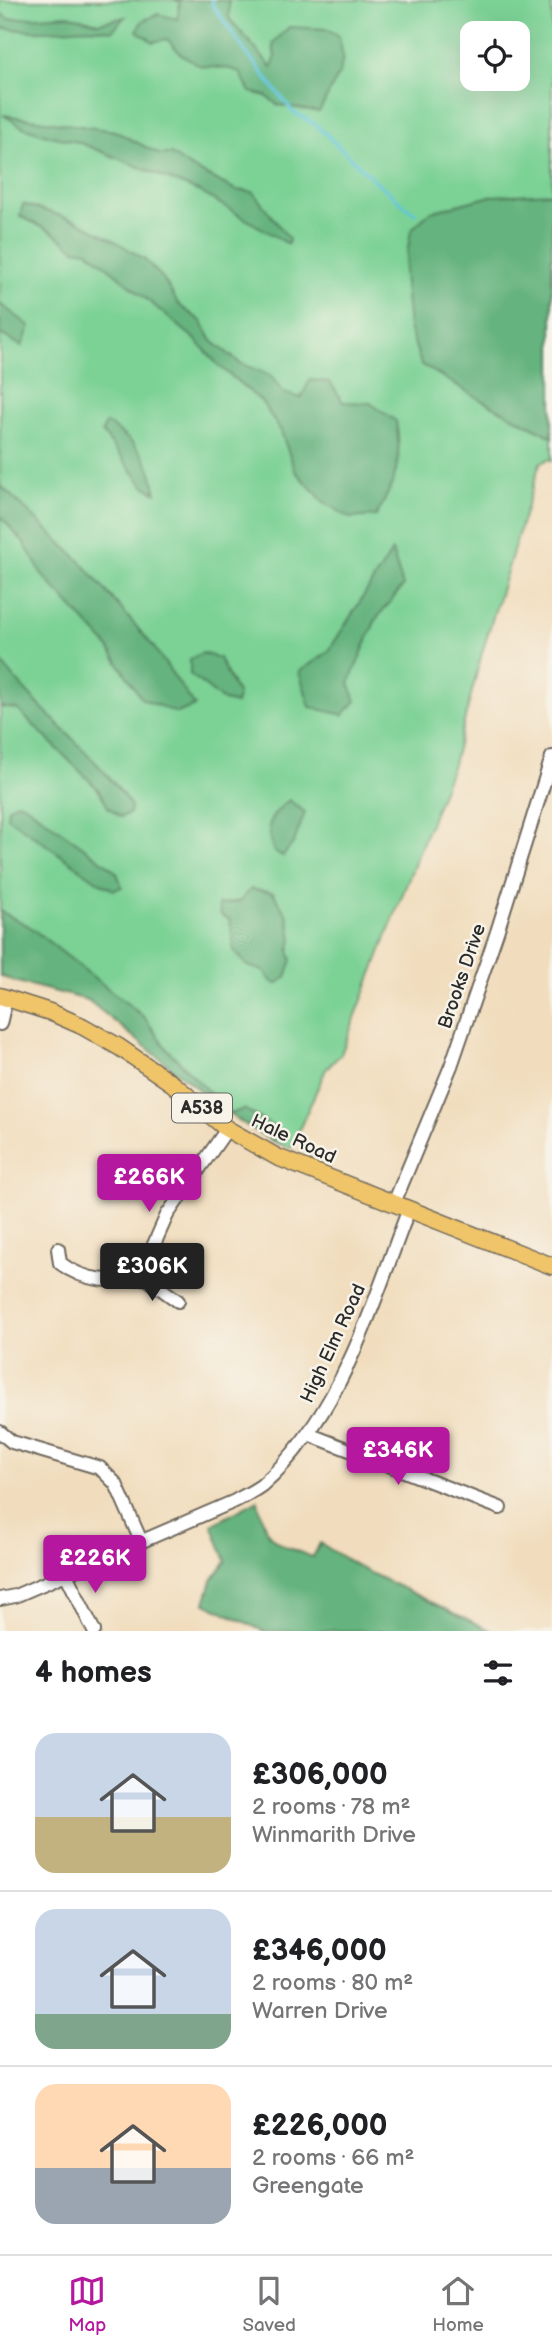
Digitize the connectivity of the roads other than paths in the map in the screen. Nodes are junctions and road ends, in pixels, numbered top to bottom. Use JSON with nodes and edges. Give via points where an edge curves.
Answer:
{"nodes":[{"id":1,"x":552,"y":757,"type":"edge"},
{"id":2,"x":3,"y":997,"type":"edge"},
{"id":3,"x":0,"y":1024,"type":"edge"},
{"id":4,"x":227,"y":1129,"type":"junction"},
{"id":5,"x":402,"y":1206,"type":"junction"},
{"id":6,"x":58,"y":1249,"type":"dead end"},
{"id":7,"x":552,"y":1265,"type":"edge"},
{"id":8,"x":146,"y":1278,"type":"junction"},
{"id":9,"x":178,"y":1301,"type":"dead end"},
{"id":10,"x":0,"y":1432,"type":"edge"},
{"id":11,"x":308,"y":1434,"type":"junction"},
{"id":12,"x":500,"y":1508,"type":"dead end"},
{"id":13,"x":141,"y":1541,"type":"junction"},
{"id":14,"x":66,"y":1574,"type":"junction"},
{"id":15,"x":0,"y":1599,"type":"edge"},
{"id":16,"x":94,"y":1631,"type":"edge"}],
"edges":[{"from":1,"to":5,"type":"street","name":"Brooks Drive"},
{"from":2,"to":3,"type":"street"},
{"from":2,"to":4,"type":"main road","name":"Hale Road","number":"A538","via":[[50,1012],[120,1047]]},
{"from":4,"to":5,"type":"main road","name":"Hale Road","number":"A538","via":[[276,1157]]},
{"from":4,"to":8,"type":"street","via":[[167,1215]]},
{"from":5,"to":7,"type":"main road","name":"Hale Road","number":"A538"},
{"from":5,"to":11,"type":"street","name":"High Elm Road","via":[[354,1351]]},
{"from":6,"to":8,"type":"street","via":[[60,1263],[88,1277],[108,1281]]},
{"from":8,"to":9,"type":"street"},
{"from":10,"to":13,"type":"street","via":[[12,1442],[100,1468],[116,1484]]},
{"from":11,"to":12,"type":"street"},
{"from":11,"to":13,"type":"street","name":"High Elm Road","via":[[261,1486]]},
{"from":13,"to":14,"type":"street","name":"High Elm Road"},
{"from":14,"to":15,"type":"street","name":"High Elm Road"},
{"from":14,"to":16,"type":"street"}]}
